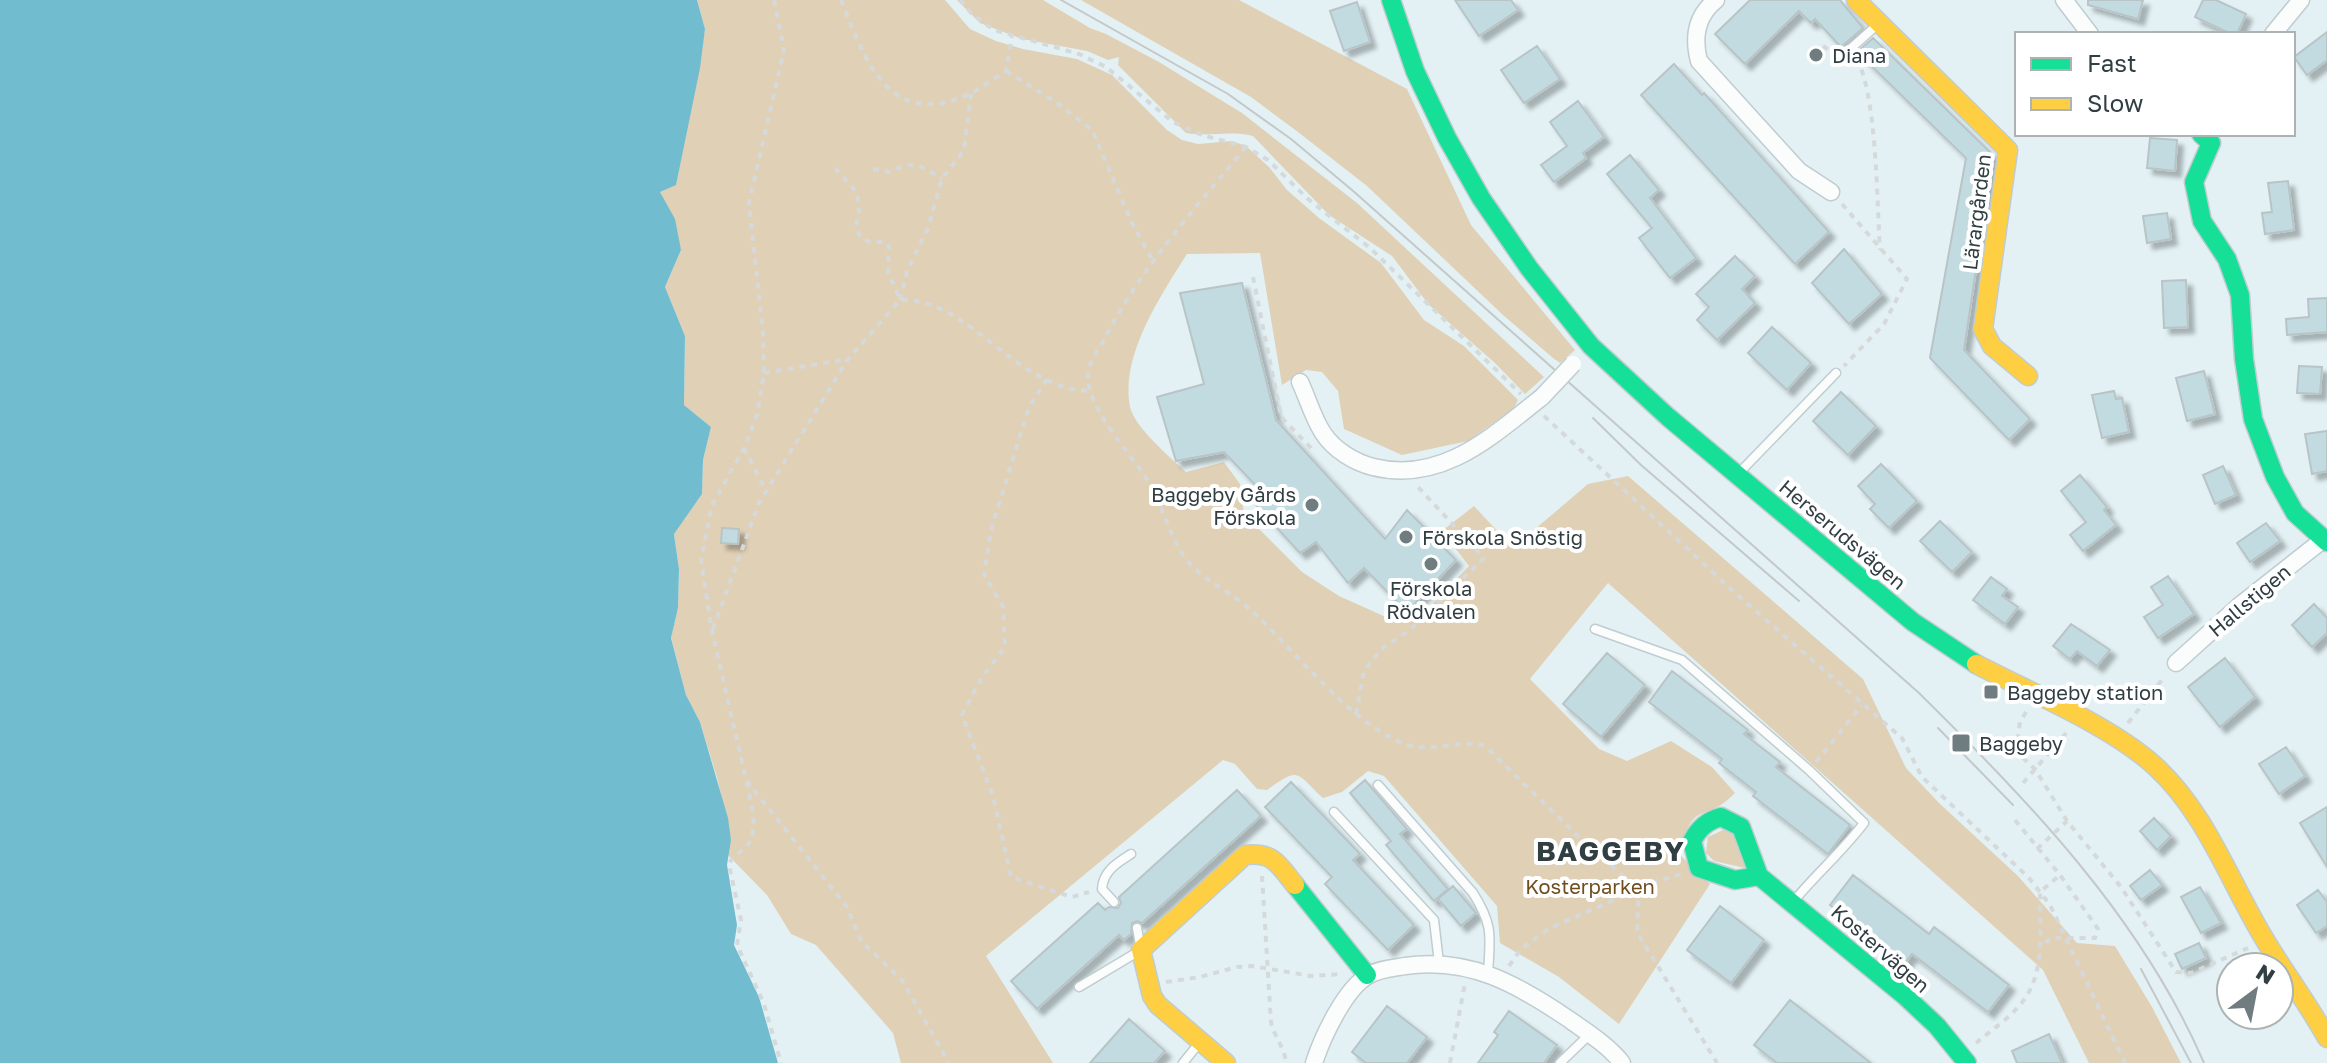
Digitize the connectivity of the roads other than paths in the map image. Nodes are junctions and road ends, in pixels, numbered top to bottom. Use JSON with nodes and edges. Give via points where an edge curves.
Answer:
{"nodes":[{"id":1,"x":1391,"y":0,"type":"edge"},
{"id":2,"x":1716,"y":0,"type":"edge"},
{"id":3,"x":1856,"y":0,"type":"edge"},
{"id":4,"x":2064,"y":0,"type":"edge"},
{"id":5,"x":2301,"y":0,"type":"edge"},
{"id":6,"x":1878,"y":24,"type":"junction"},
{"id":7,"x":2088,"y":32,"type":"edge"},
{"id":8,"x":2275,"y":32,"type":"edge"},
{"id":9,"x":1849,"y":50,"type":"road end"},
{"id":10,"x":2209,"y":137,"type":"edge"},
{"id":11,"x":1831,"y":192,"type":"road end"},
{"id":12,"x":1591,"y":346,"type":"junction"},
{"id":13,"x":1836,"y":373,"type":"road end"},
{"id":14,"x":2028,"y":376,"type":"dead end"},
{"id":15,"x":1300,"y":382,"type":"dead end"},
{"id":16,"x":1738,"y":474,"type":"junction"},
{"id":17,"x":2325,"y":540,"type":"edge"},
{"id":18,"x":1595,"y":629,"type":"dead end"},
{"id":19,"x":2172,"y":668,"type":"road end"},
{"id":20,"x":1378,"y":785,"type":"dead end"},
{"id":21,"x":1334,"y":812,"type":"dead end"},
{"id":22,"x":1131,"y":854,"type":"dead end"},
{"id":23,"x":1759,"y":876,"type":"junction"},
{"id":24,"x":1114,"y":902,"type":"dead end"},
{"id":25,"x":1793,"y":902,"type":"junction"},
{"id":26,"x":1137,"y":928,"type":"dead end"},
{"id":27,"x":1141,"y":950,"type":"junction"},
{"id":28,"x":1439,"y":963,"type":"junction"},
{"id":29,"x":1366,"y":973,"type":"junction"},
{"id":30,"x":1488,"y":974,"type":"junction"},
{"id":31,"x":1079,"y":987,"type":"dead end"},
{"id":32,"x":1590,"y":1034,"type":"junction"},
{"id":33,"x":2327,"y":1038,"type":"edge"},
{"id":34,"x":1201,"y":1042,"type":"junction"},
{"id":35,"x":1964,"y":1059,"type":"edge"},
{"id":36,"x":1183,"y":1063,"type":"edge"},
{"id":37,"x":1226,"y":1063,"type":"edge"},
{"id":38,"x":1314,"y":1063,"type":"edge"},
{"id":39,"x":1560,"y":1063,"type":"edge"},
{"id":40,"x":1622,"y":1063,"type":"edge"}],
"edges":[{"from":1,"to":12,"type":"street","name":"Herserudsvägen","via":[[1415,71],[1481,198]]},
{"from":2,"to":11,"type":"street","via":[[1698,26],[1694,43],[1699,61],[1799,171]]},
{"from":3,"to":6,"type":"street","name":"Lärargården"},
{"from":4,"to":7,"type":"street"},
{"from":5,"to":8,"type":"street"},
{"from":6,"to":9,"type":"lane"},
{"from":6,"to":14,"type":"street","name":"Lärargården","via":[[2008,150],[1983,329],[1992,346]]},
{"from":10,"to":17,"type":"street","via":[[2194,182],[2202,221],[2227,259],[2240,295],[2253,419],[2295,513]]},
{"from":12,"to":15,"type":"street","bridge":true,"via":[[1537,401],[1481,444],[1436,468],[1401,471],[1357,463],[1323,433]]},
{"from":12,"to":16,"type":"street","name":"Herserudsvägen"},
{"from":13,"to":16,"type":"lane"},
{"from":16,"to":33,"type":"street","name":"Herserudsvägen","via":[[1924,630],[1983,669],[2117,737],[2156,767],[2203,823],[2265,940]]},
{"from":17,"to":19,"type":"street","name":"Hallstigen","via":[[2239,606]]},
{"from":18,"to":25,"type":"lane","via":[[1682,660],[1864,823]]},
{"from":20,"to":30,"type":"lane","via":[[1485,911],[1491,925]]},
{"from":21,"to":28,"type":"lane","via":[[1434,920]]},
{"from":22,"to":24,"type":"lane","via":[[1102,879],[1102,889]]},
{"from":23,"to":23,"type":"street","via":[[1741,827],[1721,817],[1702,825],[1692,841],[1699,868],[1735,880]]},
{"from":23,"to":25,"type":"street","name":"Kostervägen"},
{"from":25,"to":35,"type":"street","name":"Kostervägen","via":[[1905,996]]},
{"from":26,"to":27,"type":"lane"},
{"from":27,"to":29,"type":"street","via":[[1245,855],[1263,853],[1288,873]]},
{"from":27,"to":31,"type":"lane"},
{"from":27,"to":34,"type":"street","via":[[1158,1005]]},
{"from":28,"to":29,"type":"street"},
{"from":28,"to":30,"type":"street"},
{"from":29,"to":38,"type":"street","via":[[1321,1040]]},
{"from":30,"to":32,"type":"street"},
{"from":32,"to":39,"type":"lane"},
{"from":32,"to":40,"type":"street"},
{"from":34,"to":36,"type":"lane"},
{"from":34,"to":37,"type":"street"}]}
